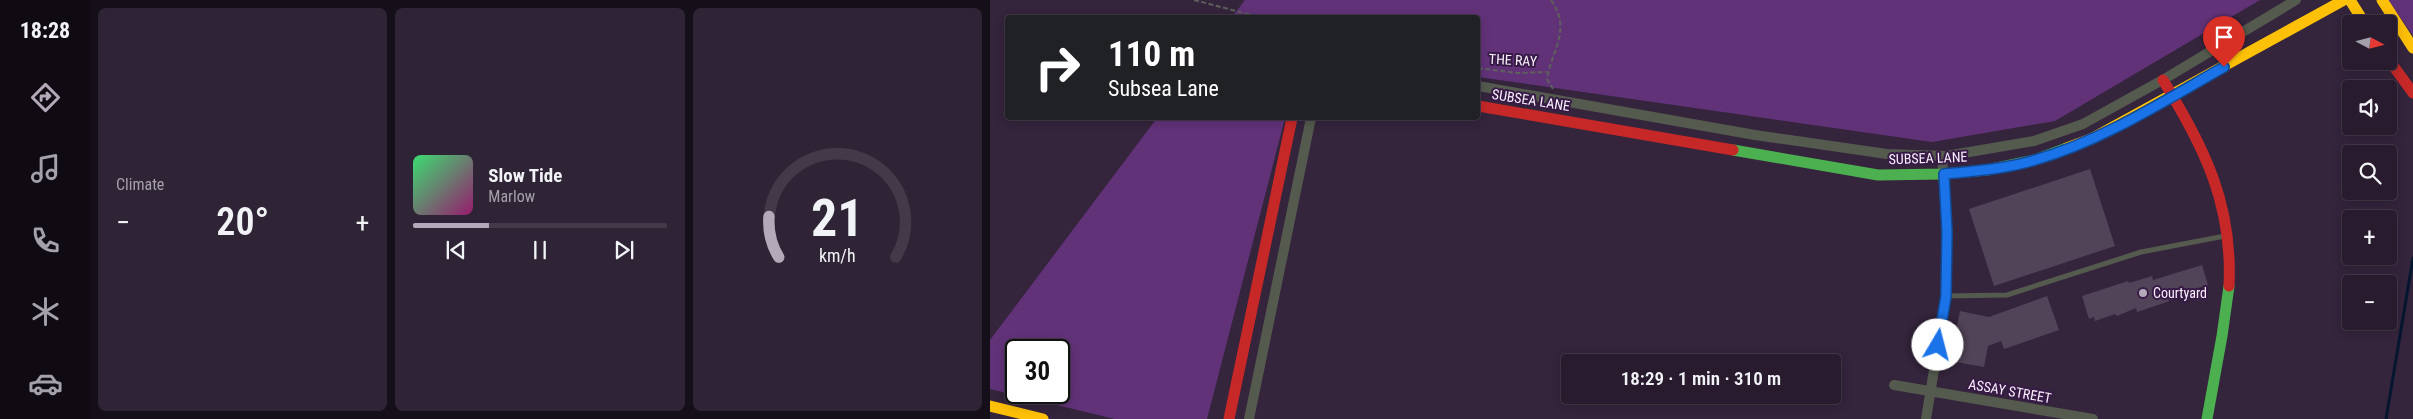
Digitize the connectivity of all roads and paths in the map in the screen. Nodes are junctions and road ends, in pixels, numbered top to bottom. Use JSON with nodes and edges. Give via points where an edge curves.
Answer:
{"nodes":[{"id":1,"x":1194,"y":0,"type":"edge"},
{"id":2,"x":1550,"y":0,"type":"edge"},
{"id":3,"x":2296,"y":0,"type":"edge"},
{"id":4,"x":2344,"y":0,"type":"edge"},
{"id":5,"x":2350,"y":0,"type":"edge"},
{"id":6,"x":2382,"y":0,"type":"edge"},
{"id":7,"x":1252,"y":15,"type":"edge"},
{"id":8,"x":2359,"y":15,"type":"edge"},
{"id":9,"x":2413,"y":48,"type":"edge"},
{"id":10,"x":1480,"y":68,"type":"edge"},
{"id":11,"x":2396,"y":70,"type":"edge"},
{"id":12,"x":1548,"y":72,"type":"junction"},
{"id":13,"x":2164,"y":80,"type":"junction"},
{"id":14,"x":1480,"y":86,"type":"edge"},
{"id":15,"x":2413,"y":93,"type":"edge"},
{"id":16,"x":2173,"y":96,"type":"junction"},
{"id":17,"x":1565,"y":102,"type":"junction"},
{"id":18,"x":1480,"y":106,"type":"edge"},
{"id":19,"x":1292,"y":120,"type":"edge"},
{"id":20,"x":1311,"y":120,"type":"edge"},
{"id":21,"x":1942,"y":156,"type":"junction"},
{"id":22,"x":1944,"y":174,"type":"junction"},
{"id":23,"x":2229,"y":236,"type":"junction"},
{"id":24,"x":1946,"y":296,"type":"junction"},
{"id":25,"x":1894,"y":385,"type":"dead end"},
{"id":26,"x":1931,"y":391,"type":"junction"},
{"id":27,"x":990,"y":406,"type":"edge"},
{"id":28,"x":1042,"y":419,"type":"edge"},
{"id":29,"x":1229,"y":419,"type":"edge"},
{"id":30,"x":1249,"y":419,"type":"edge"},
{"id":31,"x":1926,"y":419,"type":"edge"},
{"id":32,"x":2093,"y":419,"type":"edge"},
{"id":33,"x":2207,"y":419,"type":"edge"}],
"edges":[{"from":1,"to":7,"type":"path"},
{"from":2,"to":12,"type":"path","via":[[1557,13],[1561,33]]},
{"from":3,"to":13,"type":"street","name":"SUBSEA LANE"},
{"from":4,"to":16,"type":"street","name":"SUBSEA LANE"},
{"from":5,"to":8,"type":"street"},
{"from":6,"to":9,"type":"street"},
{"from":10,"to":12,"type":"path","name":"THE RAY"},
{"from":11,"to":15,"type":"street"},
{"from":12,"to":17,"type":"path","via":[[1550,85]]},
{"from":13,"to":16,"type":"street"},
{"from":13,"to":21,"type":"street","name":"SUBSEA LANE","via":[[2083,124],[2034,141]]},
{"from":14,"to":17,"type":"street","name":"SUBSEA LANE"},
{"from":16,"to":22,"type":"street","name":"SUBSEA LANE","via":[[2091,139],[2035,160],[1987,170]]},
{"from":16,"to":23,"type":"street","via":[[2212,170]]},
{"from":17,"to":21,"type":"street","name":"SUBSEA LANE","via":[[1887,154]]},
{"from":18,"to":22,"type":"street","name":"SUBSEA LANE","via":[[1878,175]]},
{"from":19,"to":29,"type":"street"},
{"from":20,"to":30,"type":"street"},
{"from":21,"to":22,"type":"street"},
{"from":22,"to":24,"type":"street"},
{"from":23,"to":24,"type":"lane","via":[[2141,252],[2007,295]]},
{"from":23,"to":33,"type":"street","via":[[2228,307]]},
{"from":24,"to":26,"type":"street"},
{"from":25,"to":26,"type":"street","name":"ASSAY STREET"},
{"from":26,"to":31,"type":"street"},
{"from":26,"to":32,"type":"street","name":"ASSAY STREET"},
{"from":27,"to":28,"type":"street"}]}
